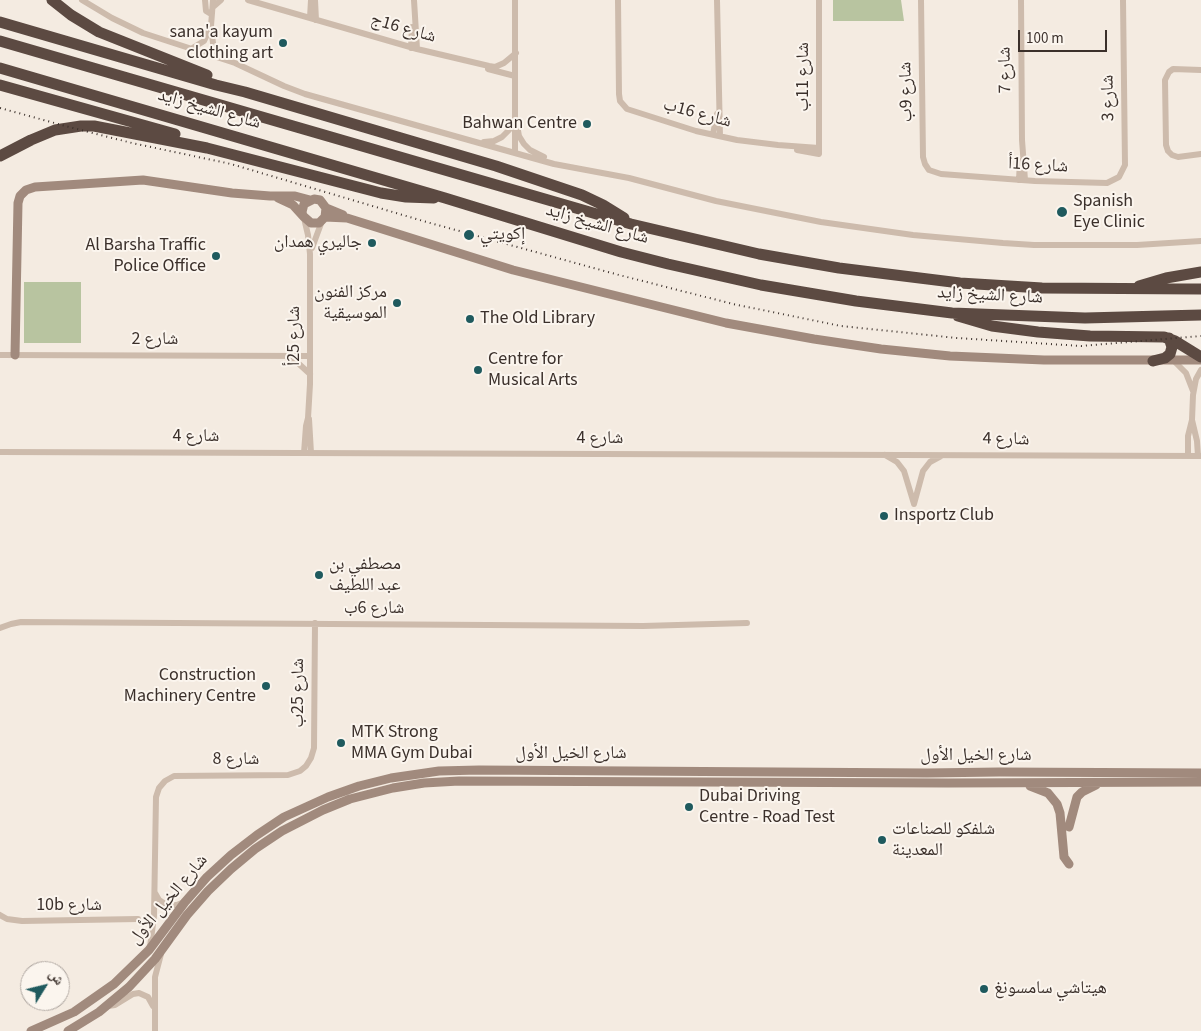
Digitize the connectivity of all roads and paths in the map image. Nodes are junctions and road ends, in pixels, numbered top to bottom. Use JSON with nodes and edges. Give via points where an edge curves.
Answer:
{"nodes":[{"id":1,"x":52,"y":0,"type":"edge"},
{"id":2,"x":82,"y":0,"type":"edge"},
{"id":3,"x":204,"y":0,"type":"edge"},
{"id":4,"x":209,"y":0,"type":"edge"},
{"id":5,"x":221,"y":0,"type":"edge"},
{"id":6,"x":248,"y":0,"type":"edge"},
{"id":7,"x":311,"y":0,"type":"edge"},
{"id":8,"x":315,"y":0,"type":"edge"},
{"id":9,"x":515,"y":0,"type":"edge"},
{"id":10,"x":618,"y":0,"type":"edge"},
{"id":11,"x":717,"y":0,"type":"edge"},
{"id":12,"x":818,"y":0,"type":"edge"},
{"id":13,"x":921,"y":0,"type":"edge"},
{"id":14,"x":1021,"y":0,"type":"edge"},
{"id":15,"x":1123,"y":0,"type":"edge"},
{"id":16,"x":414,"y":3,"type":"edge"},
{"id":17,"x":212,"y":8,"type":"edge"},
{"id":18,"x":313,"y":19,"type":"junction"},
{"id":19,"x":0,"y":22,"type":"edge"},
{"id":20,"x":211,"y":26,"type":"junction"},
{"id":21,"x":0,"y":41,"type":"edge"},
{"id":22,"x":414,"y":48,"type":"junction"},
{"id":23,"x":191,"y":49,"type":"junction"},
{"id":24,"x":516,"y":53,"type":"junction"},
{"id":25,"x":222,"y":58,"type":"junction"},
{"id":26,"x":464,"y":61,"type":"junction"},
{"id":27,"x":0,"y":68,"type":"edge"},
{"id":28,"x":1201,"y":70,"type":"edge"},
{"id":29,"x":516,"y":76,"type":"junction"},
{"id":30,"x":0,"y":85,"type":"edge"},
{"id":31,"x":245,"y":92,"type":"junction"},
{"id":32,"x":515,"y":117,"type":"junction"},
{"id":33,"x":716,"y":135,"type":"junction"},
{"id":34,"x":479,"y":143,"type":"junction"},
{"id":35,"x":206,"y":148,"type":"junction"},
{"id":36,"x":819,"y":151,"type":"joint"},
{"id":37,"x":515,"y":152,"type":"junction"},
{"id":38,"x":1201,"y":154,"type":"edge"},
{"id":39,"x":0,"y":156,"type":"edge"},
{"id":40,"x":1125,"y":165,"type":"joint"},
{"id":41,"x":563,"y":166,"type":"junction"},
{"id":42,"x":941,"y":174,"type":"joint"},
{"id":43,"x":1022,"y":180,"type":"junction"},
{"id":44,"x":270,"y":196,"type":"junction"},
{"id":45,"x":445,"y":198,"type":"junction"},
{"id":46,"x":310,"y":200,"type":"junction"},
{"id":47,"x":324,"y":215,"type":"junction"},
{"id":48,"x":303,"y":217,"type":"junction"},
{"id":49,"x":631,"y":224,"type":"junction"},
{"id":50,"x":1201,"y":241,"type":"edge"},
{"id":51,"x":310,"y":254,"type":"junction"},
{"id":52,"x":1201,"y":272,"type":"edge"},
{"id":53,"x":1130,"y":289,"type":"junction"},
{"id":54,"x":1201,"y":289,"type":"edge"},
{"id":55,"x":952,"y":313,"type":"junction"},
{"id":56,"x":1201,"y":316,"type":"edge"},
{"id":57,"x":1169,"y":338,"type":"junction"},
{"id":58,"x":0,"y":355,"type":"edge"},
{"id":59,"x":15,"y":355,"type":"junction"},
{"id":60,"x":281,"y":355,"type":"junction"},
{"id":61,"x":310,"y":356,"type":"junction"},
{"id":62,"x":1201,"y":357,"type":"edge"},
{"id":63,"x":1201,"y":360,"type":"edge"},
{"id":64,"x":1153,"y":361,"type":"junction"},
{"id":65,"x":1174,"y":361,"type":"junction"},
{"id":66,"x":1201,"y":370,"type":"edge"},
{"id":67,"x":310,"y":374,"type":"junction"},
{"id":68,"x":1193,"y":395,"type":"junction"},
{"id":69,"x":1192,"y":420,"type":"junction"},
{"id":70,"x":0,"y":452,"type":"edge"},
{"id":71,"x":308,"y":453,"type":"junction"},
{"id":72,"x":884,"y":455,"type":"junction"},
{"id":73,"x":943,"y":455,"type":"junction"},
{"id":74,"x":1188,"y":456,"type":"junction"},
{"id":75,"x":1200,"y":456,"type":"edge"},
{"id":76,"x":315,"y":623,"type":"junction"},
{"id":77,"x":747,"y":623,"type":"dead end"},
{"id":78,"x":1,"y":628,"type":"edge"},
{"id":79,"x":309,"y":763,"type":"joint"},
{"id":80,"x":1201,"y":773,"type":"edge"},
{"id":81,"x":1201,"y":782,"type":"edge"},
{"id":82,"x":1018,"y":783,"type":"junction"},
{"id":83,"x":1100,"y":783,"type":"junction"},
{"id":84,"x":1069,"y":827,"type":"dead end"},
{"id":85,"x":1068,"y":864,"type":"dead end"},
{"id":86,"x":154,"y":888,"type":"junction"},
{"id":87,"x":185,"y":902,"type":"junction"},
{"id":88,"x":0,"y":915,"type":"edge"},
{"id":89,"x":138,"y":920,"type":"dead end"},
{"id":90,"x":165,"y":946,"type":"junction"},
{"id":91,"x":149,"y":950,"type":"junction"},
{"id":92,"x":108,"y":1006,"type":"junction"},
{"id":93,"x":155,"y":1014,"type":"junction"},
{"id":94,"x":31,"y":1031,"type":"edge"},
{"id":95,"x":68,"y":1031,"type":"edge"},
{"id":96,"x":155,"y":1031,"type":"edge"}],
"edges":[{"from":1,"to":31,"type":"highway","via":[[104,34]]},
{"from":2,"to":23,"type":"street","via":[[143,33]]},
{"from":3,"to":17,"type":"street","via":[[206,10]]},
{"from":4,"to":17,"type":"street"},
{"from":5,"to":17,"type":"street"},
{"from":6,"to":18,"type":"street","name":"شارع 16ج"},
{"from":7,"to":18,"type":"street"},
{"from":8,"to":18,"type":"street"},
{"from":9,"to":24,"type":"street"},
{"from":10,"to":33,"type":"street","name":"شارع 16ب","via":[[619,94],[622,104],[630,111]]},
{"from":11,"to":33,"type":"street"},
{"from":12,"to":36,"type":"street","name":"شارع 11ب"},
{"from":13,"to":42,"type":"street","name":"شارع 9ب","via":[[923,157],[929,170]]},
{"from":14,"to":43,"type":"street","name":"شارع 7"},
{"from":15,"to":40,"type":"street","name":"شارع 3"},
{"from":16,"to":22,"type":"street"},
{"from":17,"to":20,"type":"street"},
{"from":18,"to":22,"type":"street","name":"شارع 16ج"},
{"from":19,"to":31,"type":"highway"},
{"from":20,"to":23,"type":"street","via":[[205,39]]},
{"from":20,"to":25,"type":"street","via":[[214,47]]},
{"from":21,"to":49,"type":"highway","name":"شارع الشيخ زايد"},
{"from":22,"to":26,"type":"street","name":"شارع 16ج"},
{"from":23,"to":25,"type":"street"},
{"from":24,"to":26,"type":"street","name":"شارع 16ج","via":[[495,67]]},
{"from":24,"to":29,"type":"street"},
{"from":25,"to":34,"type":"street","via":[[305,94]]},
{"from":26,"to":29,"type":"street","name":"شارع 16ج"},
{"from":27,"to":45,"type":"highway","name":"شارع الشيخ زايد"},
{"from":28,"to":38,"type":"street","via":[[1174,69],[1166,80],[1168,151],[1178,157]]},
{"from":29,"to":32,"type":"street"},
{"from":30,"to":35,"type":"highway","via":[[188,138]]},
{"from":31,"to":49,"type":"highway","via":[[537,179],[593,200]]},
{"from":32,"to":34,"type":"street","via":[[502,137]]},
{"from":32,"to":37,"type":"street"},
{"from":32,"to":41,"type":"street","via":[[519,136],[526,147]]},
{"from":33,"to":36,"type":"street","name":"شارع 16ب"},
{"from":34,"to":37,"type":"street"},
{"from":35,"to":39,"type":"highway","via":[[107,127],[81,126],[43,134]]},
{"from":35,"to":45,"type":"highway","via":[[381,193]]},
{"from":37,"to":41,"type":"street"},
{"from":40,"to":43,"type":"street","name":"شارع 16أ","via":[[1119,177],[1107,183]]},
{"from":41,"to":50,"type":"street","via":[[629,178],[706,199],[785,215],[913,235],[1034,245]]},
{"from":42,"to":43,"type":"street","name":"شارع 16أ"},
{"from":44,"to":46,"type":"main road"},
{"from":44,"to":48,"type":"main road","via":[[289,202]]},
{"from":44,"to":59,"type":"main road","via":[[143,180],[26,190],[18,202]]},
{"from":45,"to":55,"type":"highway","name":"شارع الشيخ زايد","via":[[622,252],[714,275],[837,298]]},
{"from":46,"to":47,"type":"main road","via":[[320,200]]},
{"from":46,"to":48,"type":"main road","via":[[304,204]]},
{"from":47,"to":48,"type":"main road","via":[[316,224]]},
{"from":47,"to":51,"type":"street"},
{"from":47,"to":64,"type":"main road","via":[[347,218],[513,270],[788,334],[950,356]]},
{"from":48,"to":51,"type":"street"},
{"from":49,"to":53,"type":"highway","name":"شارع الشيخ زايد","via":[[759,254],[879,274],[1001,286]]},
{"from":51,"to":61,"type":"street","name":"شارع 25أ"},
{"from":52,"to":53,"type":"highway"},
{"from":53,"to":54,"type":"highway","name":"شارع الشيخ زايد"},
{"from":55,"to":56,"type":"highway","name":"شارع الشيخ زايد","via":[[1085,318]]},
{"from":55,"to":57,"type":"highway","via":[[982,324],[1038,332]]},
{"from":57,"to":62,"type":"highway"},
{"from":57,"to":64,"type":"highway","via":[[1170,354]]},
{"from":58,"to":59,"type":"street","name":"شارع 2"},
{"from":59,"to":60,"type":"street","name":"شارع 2"},
{"from":60,"to":61,"type":"street","name":"شارع 2"},
{"from":60,"to":67,"type":"street","via":[[295,361]]},
{"from":61,"to":67,"type":"street","name":"شارع 25أ"},
{"from":63,"to":65,"type":"main road"},
{"from":64,"to":65,"type":"main road"},
{"from":65,"to":68,"type":"street","via":[[1189,377]]},
{"from":66,"to":68,"type":"street"},
{"from":67,"to":71,"type":"street","name":"شارع 25أ"},
{"from":68,"to":69,"type":"street"},
{"from":69,"to":74,"type":"street"},
{"from":69,"to":75,"type":"street"},
{"from":70,"to":71,"type":"street","name":"شارع 4"},
{"from":71,"to":72,"type":"street","name":"شارع 4"},
{"from":72,"to":73,"type":"street","name":"شارع 4"},
{"from":72,"to":73,"type":"street","via":[[897,462],[904,471],[914,504],[925,468]]},
{"from":73,"to":74,"type":"street","name":"شارع 4"},
{"from":74,"to":75,"type":"street","name":"شارع 4"},
{"from":76,"to":77,"type":"street","name":"شارع 6ب","via":[[643,626]]},
{"from":76,"to":78,"type":"street","name":"شارع 6ب","via":[[21,622]]},
{"from":76,"to":79,"type":"street","name":"شارع 25ب","via":[[314,743]]},
{"from":79,"to":86,"type":"street","name":"شارع 8","via":[[288,775],[179,776],[162,784],[156,798]]},
{"from":80,"to":87,"type":"main road","name":"شارع الخيل الأول","via":[[479,770],[423,773],[391,778],[328,796],[284,818],[231,855]]},
{"from":81,"to":83,"type":"main road","name":"شارع الخيل الأول"},
{"from":82,"to":83,"type":"main road","name":"شارع الخيل الأول"},
{"from":82,"to":85,"type":"main road","via":[[1044,790],[1055,799],[1060,813],[1064,859]]},
{"from":82,"to":90,"type":"main road","name":"شارع الخيل الأول","via":[[459,781],[393,788],[336,804],[268,840],[219,880]]},
{"from":83,"to":84,"type":"main road","via":[[1077,797]]},
{"from":86,"to":87,"type":"street","via":[[167,905],[177,906]]},
{"from":86,"to":91,"type":"street","via":[[154,924]]},
{"from":87,"to":91,"type":"main road","name":"شارع الخيل الأول"},
{"from":88,"to":89,"type":"street","name":"10b شارع","via":[[22,921]]},
{"from":90,"to":92,"type":"main road","name":"شارع الخيل الأول"},
{"from":90,"to":93,"type":"street","via":[[156,971]]},
{"from":91,"to":94,"type":"main road","name":"شارع الخيل الأول","via":[[101,994],[67,1016]]},
{"from":92,"to":93,"type":"street","via":[[115,1006],[139,993],[150,999]]},
{"from":92,"to":95,"type":"main road","name":"شارع الخيل الأول"},
{"from":93,"to":96,"type":"street"}]}
